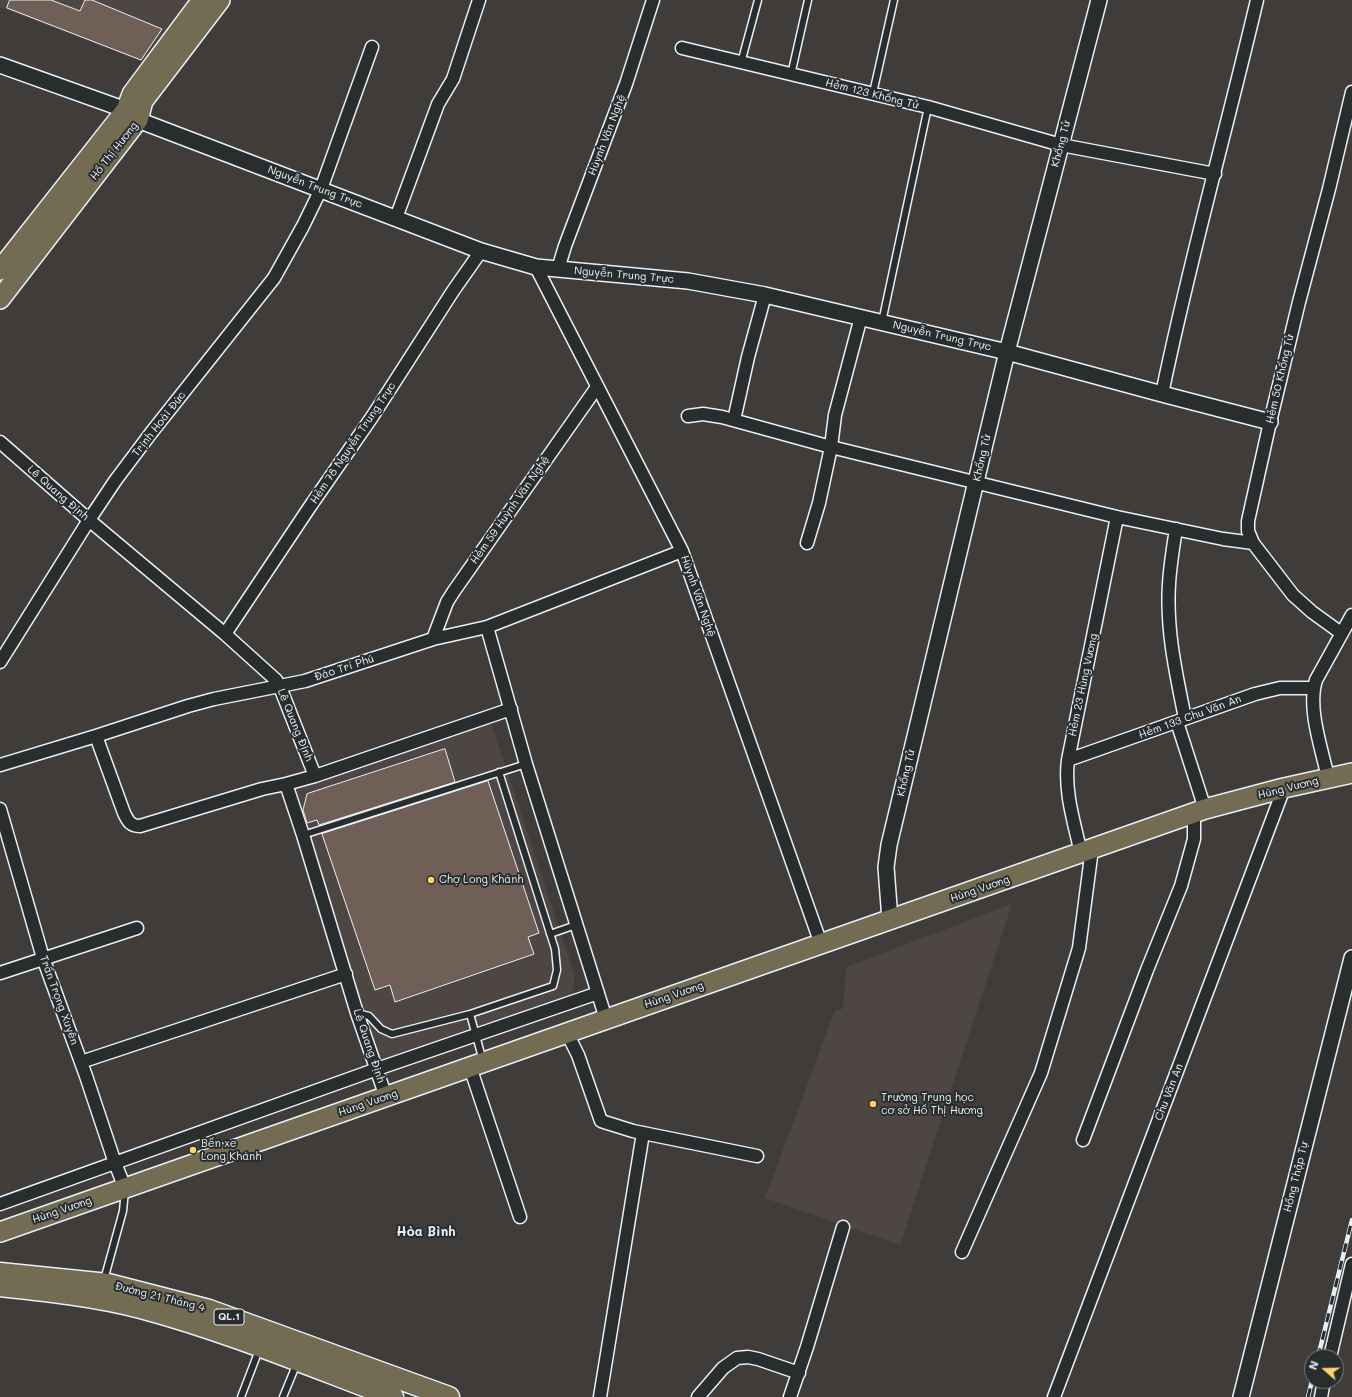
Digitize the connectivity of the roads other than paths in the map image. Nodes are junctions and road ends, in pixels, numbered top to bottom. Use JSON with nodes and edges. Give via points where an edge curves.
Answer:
{"nodes":[{"id":1,"x":202,"y":0,"type":"edge"},
{"id":2,"x":220,"y":0,"type":"edge"},
{"id":3,"x":479,"y":0,"type":"edge"},
{"id":4,"x":653,"y":0,"type":"edge"},
{"id":5,"x":758,"y":0,"type":"edge"},
{"id":6,"x":808,"y":0,"type":"edge"},
{"id":7,"x":894,"y":0,"type":"edge"},
{"id":8,"x":1099,"y":0,"type":"edge"},
{"id":9,"x":1257,"y":0,"type":"edge"},
{"id":10,"x":372,"y":47,"type":"dead end"},
{"id":11,"x":682,"y":48,"type":"dead end"},
{"id":12,"x":741,"y":63,"type":"junction"},
{"id":13,"x":0,"y":65,"type":"edge"},
{"id":14,"x":791,"y":75,"type":"junction"},
{"id":15,"x":1352,"y":92,"type":"edge"},
{"id":16,"x":873,"y":93,"type":"junction"},
{"id":17,"x":928,"y":107,"type":"junction"},
{"id":18,"x":132,"y":115,"type":"junction"},
{"id":19,"x":1061,"y":145,"type":"junction"},
{"id":20,"x":1214,"y":174,"type":"junction"},
{"id":21,"x":321,"y":189,"type":"junction"},
{"id":22,"x":396,"y":218,"type":"junction"},
{"id":23,"x":481,"y":251,"type":"junction"},
{"id":24,"x":536,"y":267,"type":"junction"},
{"id":25,"x":558,"y":269,"type":"junction"},
{"id":26,"x":0,"y":270,"type":"edge"},
{"id":27,"x":765,"y":295,"type":"junction"},
{"id":28,"x":0,"y":299,"type":"edge"},
{"id":29,"x":861,"y":318,"type":"junction"},
{"id":30,"x":882,"y":322,"type":"junction"},
{"id":31,"x":1007,"y":352,"type":"junction"},
{"id":32,"x":598,"y":387,"type":"junction"},
{"id":33,"x":1162,"y":394,"type":"junction"},
{"id":34,"x":688,"y":416,"type":"dead end"},
{"id":35,"x":734,"y":420,"type":"junction"},
{"id":36,"x":1270,"y":422,"type":"junction"},
{"id":37,"x":0,"y":442,"type":"edge"},
{"id":38,"x":831,"y":447,"type":"junction"},
{"id":39,"x":976,"y":483,"type":"junction"},
{"id":40,"x":1117,"y":517,"type":"junction"},
{"id":41,"x":89,"y":520,"type":"junction"},
{"id":42,"x":1176,"y":529,"type":"junction"},
{"id":43,"x":807,"y":543,"type":"dead end"},
{"id":44,"x":1253,"y":543,"type":"junction"},
{"id":45,"x":682,"y":551,"type":"junction"},
{"id":46,"x":1352,"y":615,"type":"edge"},
{"id":47,"x":487,"y":627,"type":"junction"},
{"id":48,"x":1341,"y":633,"type":"junction"},
{"id":49,"x":225,"y":634,"type":"junction"},
{"id":50,"x":433,"y":640,"type":"junction"},
{"id":51,"x":0,"y":662,"type":"edge"},
{"id":52,"x":280,"y":687,"type":"junction"},
{"id":53,"x":1314,"y":688,"type":"junction"},
{"id":54,"x":510,"y":709,"type":"junction"},
{"id":55,"x":1181,"y":720,"type":"junction"},
{"id":56,"x":96,"y":736,"type":"junction"},
{"id":57,"x":1068,"y":760,"type":"junction"},
{"id":58,"x":526,"y":764,"type":"junction"},
{"id":59,"x":0,"y":765,"type":"edge"},
{"id":60,"x":499,"y":772,"type":"junction"},
{"id":61,"x":1352,"y":773,"type":"edge"},
{"id":62,"x":315,"y":776,"type":"junction"},
{"id":63,"x":1328,"y":778,"type":"junction"},
{"id":64,"x":286,"y":784,"type":"junction"},
{"id":65,"x":1284,"y":788,"type":"junction"},
{"id":66,"x":0,"y":809,"type":"edge"},
{"id":67,"x":1200,"y":811,"type":"junction"},
{"id":68,"x":304,"y":835,"type":"junction"},
{"id":69,"x":1087,"y":851,"type":"junction"},
{"id":70,"x":890,"y":920,"type":"junction"},
{"id":71,"x":576,"y":924,"type":"junction"},
{"id":72,"x":137,"y":928,"type":"dead end"},
{"id":73,"x":550,"y":934,"type":"junction"},
{"id":74,"x":821,"y":944,"type":"junction"},
{"id":75,"x":43,"y":958,"type":"junction"},
{"id":76,"x":1352,"y":958,"type":"edge"},
{"id":77,"x":0,"y":973,"type":"edge"},
{"id":78,"x":346,"y":974,"type":"junction"},
{"id":79,"x":598,"y":993,"type":"junction"},
{"id":80,"x":357,"y":1013,"type":"junction"},
{"id":81,"x":470,"y":1014,"type":"junction"},
{"id":82,"x":606,"y":1019,"type":"junction"},
{"id":83,"x":567,"y":1033,"type":"junction"},
{"id":84,"x":476,"y":1035,"type":"junction"},
{"id":85,"x":81,"y":1062,"type":"junction"},
{"id":86,"x":477,"y":1065,"type":"junction"},
{"id":87,"x":377,"y":1068,"type":"junction"},
{"id":88,"x":386,"y":1096,"type":"junction"},
{"id":89,"x":643,"y":1133,"type":"junction"},
{"id":90,"x":1083,"y":1140,"type":"dead end"},
{"id":91,"x":758,"y":1156,"type":"dead end"},
{"id":92,"x":115,"y":1163,"type":"junction"},
{"id":93,"x":125,"y":1188,"type":"junction"},
{"id":94,"x":0,"y":1204,"type":"edge"},
{"id":95,"x":520,"y":1217,"type":"dead end"},
{"id":96,"x":843,"y":1227,"type":"dead end"},
{"id":97,"x":0,"y":1232,"type":"edge"},
{"id":98,"x":962,"y":1252,"type":"dead end"},
{"id":99,"x":1352,"y":1264,"type":"edge"},
{"id":100,"x":0,"y":1273,"type":"edge"},
{"id":101,"x":102,"y":1284,"type":"junction"},
{"id":102,"x":0,"y":1286,"type":"edge"},
{"id":103,"x":260,"y":1347,"type":"junction"},
{"id":104,"x":1332,"y":1349,"type":"edge"},
{"id":105,"x":298,"y":1361,"type":"junction"},
{"id":106,"x":799,"y":1373,"type":"junction"},
{"id":107,"x":241,"y":1397,"type":"edge"},
{"id":108,"x":283,"y":1397,"type":"edge"},
{"id":109,"x":393,"y":1397,"type":"edge"},
{"id":110,"x":449,"y":1397,"type":"edge"},
{"id":111,"x":600,"y":1397,"type":"edge"},
{"id":112,"x":698,"y":1397,"type":"edge"},
{"id":113,"x":790,"y":1397,"type":"edge"},
{"id":114,"x":1054,"y":1397,"type":"edge"},
{"id":115,"x":1240,"y":1397,"type":"edge"}],
"edges":[{"from":1,"to":18,"type":"main road","name":"Hồ Thị Hương","via":[[132,94]]},
{"from":2,"to":18,"type":"main road","name":"Hồ Thị Hương"},
{"from":3,"to":22,"type":"street","via":[[453,79],[438,104]]},
{"from":4,"to":25,"type":"street","name":"Hùynh Văn Nghệ","via":[[626,84]]},
{"from":5,"to":12,"type":"lane"},
{"from":6,"to":14,"type":"lane"},
{"from":7,"to":16,"type":"lane"},
{"from":8,"to":19,"type":"street","name":"Khổng Tử"},
{"from":9,"to":20,"type":"street"},
{"from":10,"to":21,"type":"street","name":"Trịnh Hoài Đức"},
{"from":11,"to":12,"type":"street","name":"Hẻm 123 Khổng Tử"},
{"from":12,"to":14,"type":"street","name":"Hẻm 123 Khổng Tử"},
{"from":13,"to":18,"type":"street","name":"Nguyễn Trung Trực"},
{"from":14,"to":16,"type":"street","name":"Hẻm 123 Khổng Tử"},
{"from":15,"to":36,"type":"street","name":"Hẻm 50 Khổng Tử"},
{"from":16,"to":17,"type":"street","name":"Hẻm 123 Khổng Tử"},
{"from":17,"to":19,"type":"street","name":"Hẻm 123 Khổng Tử"},
{"from":17,"to":30,"type":"lane"},
{"from":18,"to":21,"type":"street","name":"Nguyễn Trung Trực"},
{"from":18,"to":26,"type":"main road","name":"Hồ Thị Hương"},
{"from":18,"to":28,"type":"main road","name":"Hồ Thị Hương"},
{"from":19,"to":20,"type":"street","name":"Hẻm 123 Khổng Tử"},
{"from":19,"to":31,"type":"street","name":"Khổng Tử"},
{"from":20,"to":33,"type":"street","via":[[1177,319]]},
{"from":21,"to":22,"type":"street","name":"Nguyễn Trung Trực"},
{"from":21,"to":41,"type":"street","name":"Trịnh Hoài Đức","via":[[274,278],[151,433]]},
{"from":22,"to":23,"type":"street","name":"Nguyễn Trung Trực"},
{"from":23,"to":24,"type":"street","name":"Nguyễn Trung Trực"},
{"from":23,"to":49,"type":"street","name":"Hẻm 78 Nguyễn Trung Trực"},
{"from":24,"to":25,"type":"street","name":"Nguyễn Trung Trực"},
{"from":24,"to":32,"type":"street","name":"Hùynh Văn Nghệ"},
{"from":25,"to":27,"type":"street","name":"Nguyễn Trung Trực","via":[[688,281]]},
{"from":27,"to":29,"type":"street","name":"Nguyễn Trung Trực"},
{"from":27,"to":35,"type":"street"},
{"from":29,"to":30,"type":"street","name":"Nguyễn Trung Trực"},
{"from":29,"to":38,"type":"street","via":[[835,416]]},
{"from":30,"to":31,"type":"street","name":"Nguyễn Trung Trực"},
{"from":31,"to":33,"type":"street","name":"Nguyễn Trung Trực"},
{"from":31,"to":39,"type":"street","name":"Khổng Tử"},
{"from":32,"to":45,"type":"street","name":"Hùynh Văn Nghệ"},
{"from":32,"to":50,"type":"street","name":"Hẻm 59 Huỳnh Văn Nghệ","via":[[454,591],[447,602]]},
{"from":33,"to":36,"type":"street","name":"Nguyễn Trung Trực"},
{"from":34,"to":35,"type":"street","via":[[703,414]]},
{"from":35,"to":38,"type":"street"},
{"from":36,"to":44,"type":"street","name":"Hẻm 50 Khổng Tử","via":[[1248,521],[1248,531]]},
{"from":37,"to":41,"type":"street","name":"Lê Quang Định"},
{"from":38,"to":39,"type":"street"},
{"from":38,"to":43,"type":"street"},
{"from":39,"to":40,"type":"street"},
{"from":39,"to":70,"type":"street","name":"Khổng Tử","via":[[889,845],[886,867]]},
{"from":40,"to":42,"type":"street"},
{"from":40,"to":57,"type":"street","name":"Hẻm 23 Hùng Vương"},
{"from":41,"to":49,"type":"street","name":"Lê Quang Định"},
{"from":41,"to":51,"type":"street","name":"Trịnh Hoài Đức"},
{"from":42,"to":44,"type":"street"},
{"from":42,"to":55,"type":"street","via":[[1169,586]]},
{"from":44,"to":48,"type":"street","name":"Hẻm 50 Khổng Tử","via":[[1293,595]]},
{"from":45,"to":47,"type":"street","name":"Đào Trí Phú"},
{"from":45,"to":74,"type":"street","name":"Hùynh Văn Nghệ"},
{"from":46,"to":48,"type":"street"},
{"from":47,"to":50,"type":"street","name":"Đào Trí Phú"},
{"from":47,"to":54,"type":"street"},
{"from":48,"to":53,"type":"street"},
{"from":49,"to":52,"type":"street","name":"Lê Quang Định","via":[[268,672]]},
{"from":50,"to":52,"type":"street","name":"Đào Trí Phú"},
{"from":52,"to":56,"type":"street","name":"Đào Trí Phú","via":[[214,699]]},
{"from":52,"to":62,"type":"street","name":"Lê Quang Định"},
{"from":53,"to":55,"type":"street","name":"Hẻm 133 Chu Văn An","via":[[1270,690]]},
{"from":53,"to":63,"type":"street","via":[[1315,721]]},
{"from":54,"to":58,"type":"street"},
{"from":54,"to":62,"type":"street"},
{"from":55,"to":57,"type":"street","name":"Hẻm 133 Chu Văn An"},
{"from":55,"to":67,"type":"street"},
{"from":56,"to":59,"type":"street","name":"Đào Trí Phú"},
{"from":56,"to":64,"type":"street","via":[[128,822],[134,826]]},
{"from":57,"to":69,"type":"street","name":"Hẻm 23 Hùng Vương","via":[[1067,792]]},
{"from":58,"to":60,"type":"lane"},
{"from":58,"to":71,"type":"street"},
{"from":60,"to":68,"type":"lane"},
{"from":60,"to":73,"type":"lane"},
{"from":61,"to":63,"type":"main road","name":"Hùng Vương"},
{"from":62,"to":64,"type":"street","name":"Lê Quang Định"},
{"from":63,"to":65,"type":"main road","name":"Hùng Vương"},
{"from":64,"to":68,"type":"street","name":"Lê Quang Định"},
{"from":65,"to":67,"type":"main road","name":"Hùng Vương"},
{"from":65,"to":114,"type":"street","name":"Chu Văn An"},
{"from":66,"to":75,"type":"street","name":"Trần Trọng Xuyên"},
{"from":67,"to":69,"type":"main road","name":"Hùng Vương"},
{"from":67,"to":90,"type":"street","via":[[1181,886]]},
{"from":68,"to":78,"type":"street","name":"Lê Quang Định"},
{"from":69,"to":70,"type":"main road","name":"Hùng Vương"},
{"from":69,"to":98,"type":"street","via":[[1079,948],[1042,1073]]},
{"from":70,"to":74,"type":"main road","name":"Hùng Vương"},
{"from":71,"to":73,"type":"lane"},
{"from":71,"to":79,"type":"street"},
{"from":72,"to":75,"type":"street"},
{"from":73,"to":81,"type":"lane","via":[[555,949],[557,970],[553,986]]},
{"from":74,"to":82,"type":"main road","name":"Hùng Vương"},
{"from":75,"to":77,"type":"street"},
{"from":75,"to":85,"type":"street","name":"Trần Trọng Xuyên"},
{"from":76,"to":115,"type":"street","name":"Hồng Thập Tự"},
{"from":78,"to":80,"type":"street","name":"Lê Quang Định"},
{"from":78,"to":85,"type":"street"},
{"from":79,"to":82,"type":"street"},
{"from":79,"to":84,"type":"street"},
{"from":80,"to":81,"type":"lane","via":[[369,1016],[381,1029],[392,1034]]},
{"from":80,"to":87,"type":"street","name":"Lê Quang Định"},
{"from":81,"to":84,"type":"lane"},
{"from":82,"to":83,"type":"main road","name":"Hùng Vương"},
{"from":83,"to":86,"type":"main road","name":"Hùng Vương"},
{"from":83,"to":89,"type":"street","via":[[578,1055],[601,1121]]},
{"from":84,"to":86,"type":"lane"},
{"from":84,"to":87,"type":"street"},
{"from":85,"to":92,"type":"street","name":"Trần Trọng Xuyên"},
{"from":86,"to":88,"type":"main road","name":"Hùng Vương"},
{"from":86,"to":95,"type":"street"},
{"from":87,"to":88,"type":"street","name":"Lê Quang Định"},
{"from":87,"to":92,"type":"street"},
{"from":88,"to":93,"type":"main road","name":"Hùng Vương"},
{"from":89,"to":91,"type":"street"},
{"from":89,"to":111,"type":"street"},
{"from":92,"to":93,"type":"street","name":"Trần Trọng Xuyên"},
{"from":92,"to":94,"type":"street"},
{"from":93,"to":97,"type":"main road","name":"Hùng Vương"},
{"from":93,"to":101,"type":"lane","via":[[123,1211]]},
{"from":96,"to":106,"type":"street"},
{"from":99,"to":104,"type":"street"},
{"from":100,"to":101,"type":"highway","name":"Đường 21 Tháng 4","number":"QL.1"},
{"from":101,"to":110,"type":"highway","name":"Đường 21 Tháng 4","number":"QL.1","via":[[209,1310]]},
{"from":102,"to":103,"type":"highway","name":"Đường 21 Tháng 4","number":"QL.1","via":[[104,1300],[140,1308]]},
{"from":103,"to":105,"type":"highway","name":"Đường 21 Tháng 4","number":"QL.1"},
{"from":103,"to":107,"type":"lane"},
{"from":105,"to":108,"type":"lane"},
{"from":105,"to":109,"type":"highway","name":"Đường 21 Tháng 4","number":"QL.1"},
{"from":106,"to":112,"type":"street","via":[[748,1356],[737,1358],[722,1368]]},
{"from":106,"to":113,"type":"street"}]}
